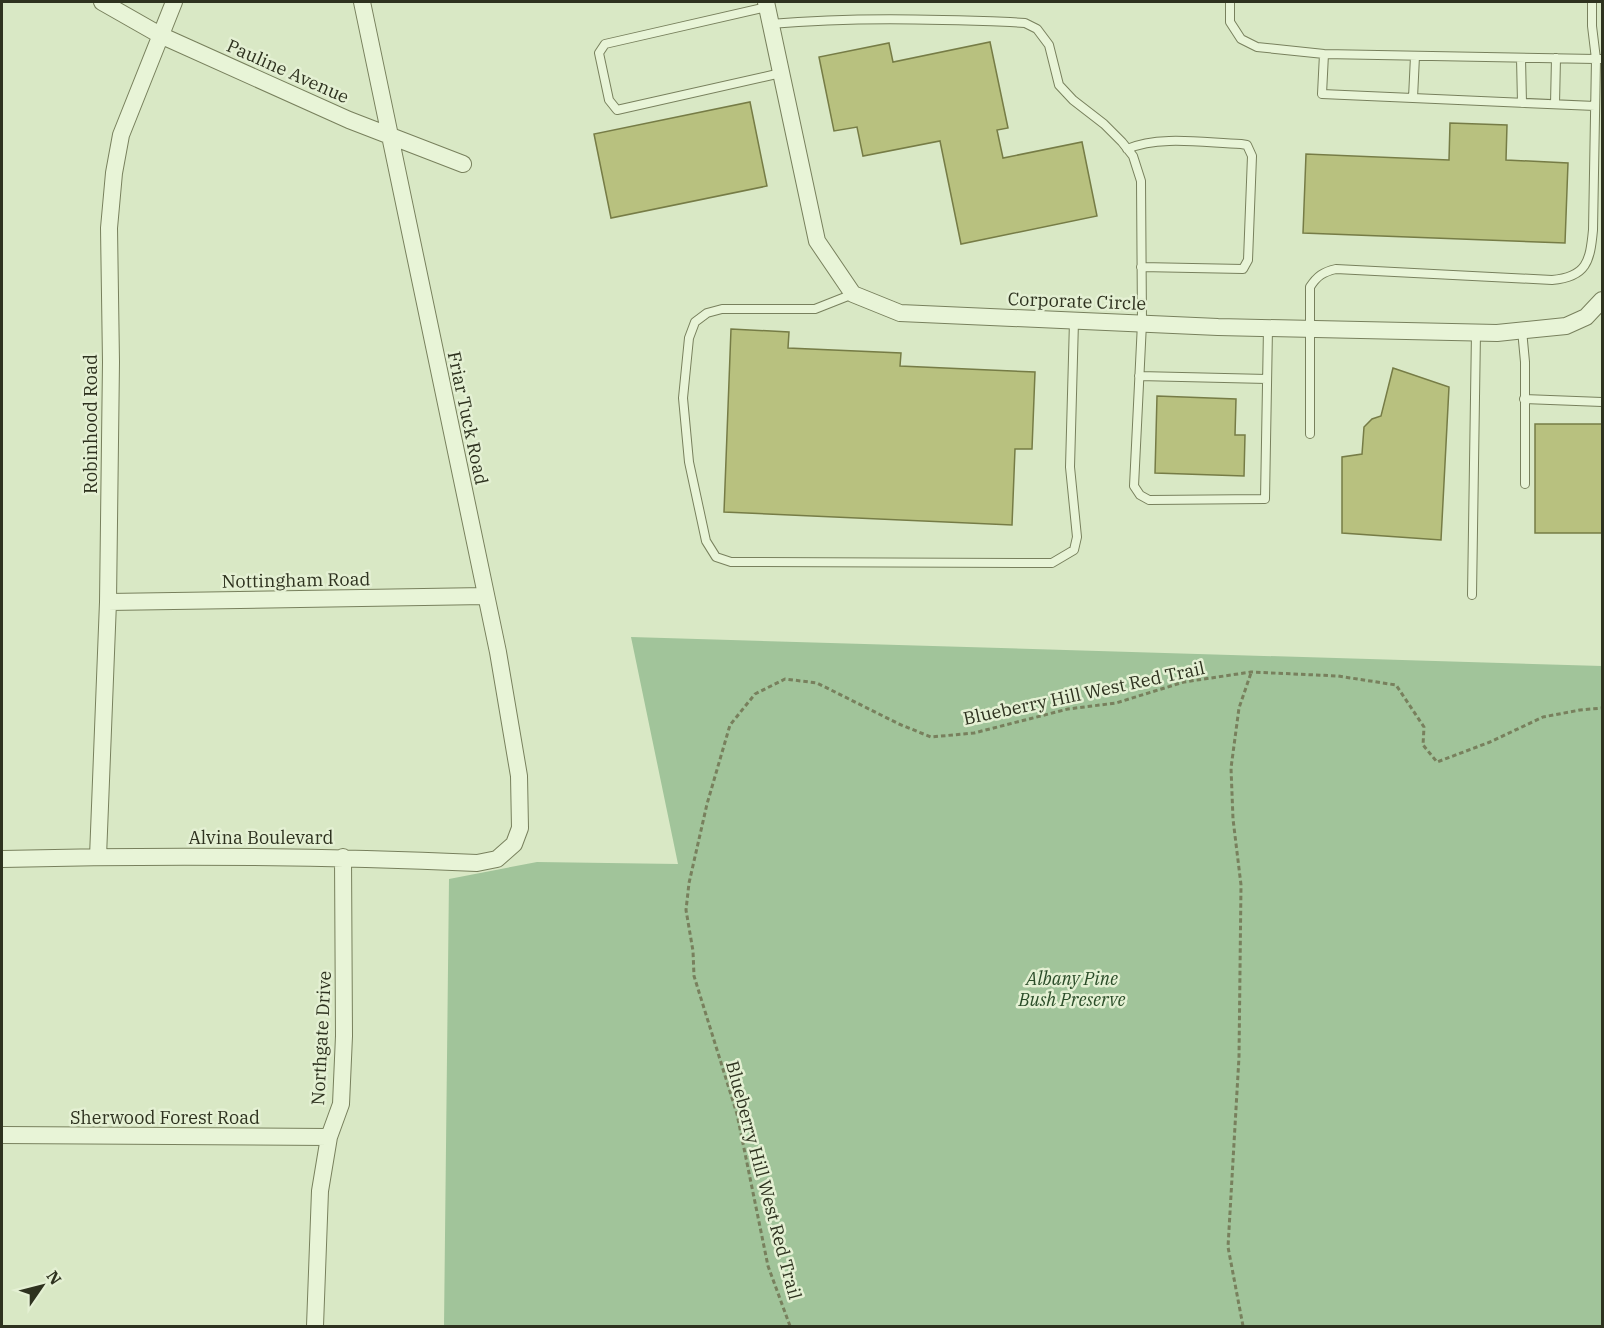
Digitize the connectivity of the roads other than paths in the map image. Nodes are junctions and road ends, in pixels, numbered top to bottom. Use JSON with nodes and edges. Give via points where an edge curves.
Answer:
{"nodes":[{"id":1,"x":102,"y":2,"type":"edge"},
{"id":2,"x":174,"y":2,"type":"edge"},
{"id":3,"x":362,"y":2,"type":"edge"},
{"id":4,"x":1230,"y":2,"type":"edge"},
{"id":5,"x":1592,"y":2,"type":"edge"},
{"id":6,"x":766,"y":4,"type":"edge"},
{"id":7,"x":770,"y":24,"type":"junction"},
{"id":8,"x":160,"y":35,"type":"junction"},
{"id":9,"x":1324,"y":54,"type":"junction"},
{"id":10,"x":1415,"y":56,"type":"junction"},
{"id":11,"x":1521,"y":58,"type":"junction"},
{"id":12,"x":1556,"y":58,"type":"junction"},
{"id":13,"x":1599,"y":59,"type":"edge"},
{"id":14,"x":781,"y":73,"type":"junction"},
{"id":15,"x":1413,"y":98,"type":"junction"},
{"id":16,"x":1522,"y":103,"type":"junction"},
{"id":17,"x":1555,"y":104,"type":"junction"},
{"id":18,"x":1595,"y":106,"type":"junction"},
{"id":19,"x":390,"y":136,"type":"junction"},
{"id":20,"x":1127,"y":149,"type":"junction"},
{"id":21,"x":463,"y":164,"type":"dead end"},
{"id":22,"x":1141,"y":267,"type":"junction"},
{"id":23,"x":853,"y":294,"type":"junction"},
{"id":24,"x":1601,"y":305,"type":"edge"},
{"id":25,"x":1074,"y":321,"type":"junction"},
{"id":26,"x":1142,"y":323,"type":"junction"},
{"id":27,"x":1268,"y":328,"type":"junction"},
{"id":28,"x":1310,"y":329,"type":"junction"},
{"id":29,"x":1522,"y":330,"type":"junction"},
{"id":30,"x":1476,"y":332,"type":"junction"},
{"id":31,"x":1139,"y":376,"type":"junction"},
{"id":32,"x":1267,"y":379,"type":"junction"},
{"id":33,"x":1524,"y":399,"type":"junction"},
{"id":34,"x":1602,"y":402,"type":"edge"},
{"id":35,"x":1310,"y":434,"type":"dead end"},
{"id":36,"x":1525,"y":484,"type":"dead end"},
{"id":37,"x":1472,"y":595,"type":"dead end"},
{"id":38,"x":485,"y":596,"type":"junction"},
{"id":39,"x":108,"y":602,"type":"junction"},
{"id":40,"x":514,"y":844,"type":"joint"},
{"id":41,"x":98,"y":857,"type":"junction"},
{"id":42,"x":343,"y":857,"type":"junction"},
{"id":43,"x":2,"y":859,"type":"edge"},
{"id":44,"x":2,"y":1136,"type":"edge"},
{"id":45,"x":329,"y":1137,"type":"junction"},
{"id":46,"x":315,"y":1326,"type":"edge"}],
"edges":[{"from":1,"to":8,"type":"street","name":"Pauline Avenue"},
{"from":2,"to":8,"type":"street","name":"Robinhood Road"},
{"from":3,"to":19,"type":"street","name":"Friar Tuck Road"},
{"from":4,"to":9,"type":"lane","via":[[1230,22],[1241,39],[1257,47]]},
{"from":5,"to":13,"type":"lane"},
{"from":6,"to":7,"type":"street"},
{"from":6,"to":14,"type":"lane","via":[[605,44],[599,53],[609,100],[617,110]]},
{"from":7,"to":14,"type":"street"},
{"from":7,"to":20,"type":"lane","via":[[892,18],[1024,23],[1037,29],[1049,45],[1059,85]]},
{"from":8,"to":19,"type":"street","name":"Pauline Avenue"},
{"from":8,"to":39,"type":"street","name":"Robinhood Road","via":[[121,135],[114,173],[109,228]]},
{"from":9,"to":10,"type":"lane"},
{"from":9,"to":15,"type":"lane","via":[[1322,94]]},
{"from":10,"to":11,"type":"lane"},
{"from":10,"to":15,"type":"lane"},
{"from":11,"to":12,"type":"lane"},
{"from":11,"to":16,"type":"lane"},
{"from":12,"to":13,"type":"lane"},
{"from":12,"to":17,"type":"lane"},
{"from":13,"to":18,"type":"lane"},
{"from":14,"to":23,"type":"street","via":[[817,242]]},
{"from":15,"to":16,"type":"lane"},
{"from":16,"to":17,"type":"lane"},
{"from":17,"to":18,"type":"lane"},
{"from":18,"to":28,"type":"lane","via":[[1591,252],[1577,273],[1568,279],[1552,279],[1336,269],[1315,278],[1310,287]]},
{"from":19,"to":21,"type":"street","name":"Pauline Avenue"},
{"from":19,"to":38,"type":"street","name":"Friar Tuck Road"},
{"from":20,"to":22,"type":"lane","via":[[1141,181]]},
{"from":20,"to":22,"type":"lane","via":[[1142,142],[1158,141],[1241,144],[1246,145],[1252,156],[1248,260],[1243,269]]},
{"from":22,"to":26,"type":"lane"},
{"from":23,"to":25,"type":"street","name":"Corporate Circle","via":[[900,313]]},
{"from":23,"to":25,"type":"lane","via":[[815,309],[722,309],[695,322],[689,338],[683,398],[689,462],[706,541],[716,556],[731,562],[1052,563],[1064,558],[1074,550],[1077,537],[1070,467]]},
{"from":24,"to":29,"type":"street","name":"Corporate Circle","via":[[1566,326]]},
{"from":25,"to":26,"type":"street","name":"Corporate Circle"},
{"from":26,"to":27,"type":"street","name":"Corporate Circle"},
{"from":26,"to":31,"type":"lane"},
{"from":27,"to":28,"type":"street","name":"Corporate Circle"},
{"from":27,"to":32,"type":"lane"},
{"from":28,"to":30,"type":"street","name":"Corporate Circle"},
{"from":28,"to":35,"type":"lane"},
{"from":29,"to":30,"type":"street","name":"Corporate Circle"},
{"from":29,"to":33,"type":"lane"},
{"from":30,"to":37,"type":"lane"},
{"from":31,"to":32,"type":"lane"},
{"from":31,"to":32,"type":"lane","via":[[1134,486],[1149,500],[1265,499]]},
{"from":33,"to":34,"type":"lane"},
{"from":33,"to":36,"type":"lane"},
{"from":38,"to":39,"type":"street","name":"Nottingham Road"},
{"from":38,"to":40,"type":"street","name":"Friar Tuck Road","via":[[519,776],[520,828]]},
{"from":39,"to":41,"type":"street","name":"Robinhood Road"},
{"from":40,"to":42,"type":"street","name":"Alvina Boulevard","via":[[497,859],[477,862]]},
{"from":41,"to":42,"type":"street","name":"Alvina Boulevard"},
{"from":41,"to":43,"type":"street","name":"Alvina Boulevard"},
{"from":42,"to":45,"type":"street","name":"Northgate Drive","via":[[341,1104]]},
{"from":44,"to":45,"type":"street","name":"Sherwood Forest Road"},
{"from":45,"to":46,"type":"street","name":"Northgate Drive","via":[[320,1191]]}]}
